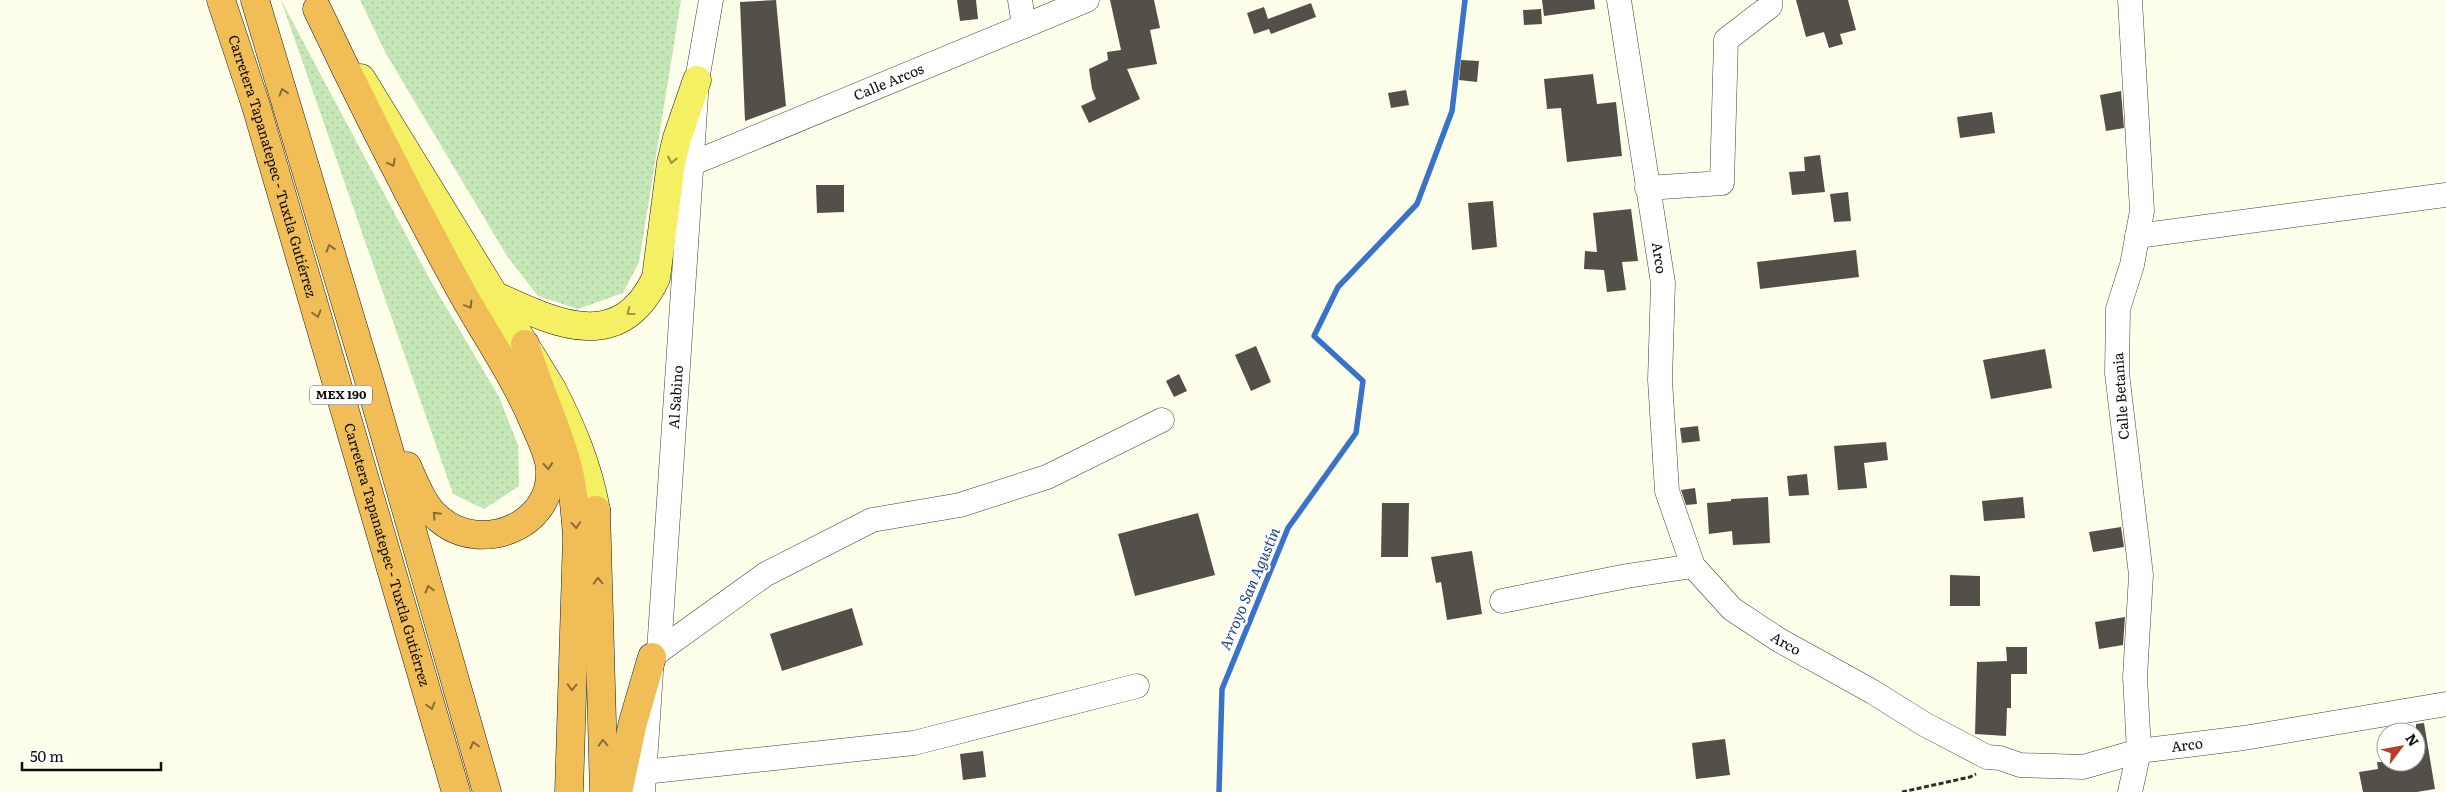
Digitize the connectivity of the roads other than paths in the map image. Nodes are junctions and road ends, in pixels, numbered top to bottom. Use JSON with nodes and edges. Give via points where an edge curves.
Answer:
{"nodes":[{"id":1,"x":221,"y":0,"type":"edge"},
{"id":2,"x":255,"y":0,"type":"edge"},
{"id":3,"x":711,"y":0,"type":"edge"},
{"id":4,"x":1020,"y":0,"type":"edge"},
{"id":5,"x":1087,"y":0,"type":"edge"},
{"id":6,"x":1618,"y":0,"type":"edge"},
{"id":7,"x":1770,"y":0,"type":"edge"},
{"id":8,"x":2130,"y":0,"type":"edge"},
{"id":9,"x":315,"y":4,"type":"edge"},
{"id":10,"x":1024,"y":26,"type":"junction"},
{"id":11,"x":697,"y":80,"type":"junction"},
{"id":12,"x":691,"y":164,"type":"junction"},
{"id":13,"x":1647,"y":188,"type":"junction"},
{"id":14,"x":2446,"y":195,"type":"edge"},
{"id":15,"x":2137,"y":236,"type":"junction"},
{"id":16,"x":496,"y":296,"type":"junction"},
{"id":17,"x":525,"y":344,"type":"junction"},
{"id":18,"x":371,"y":387,"type":"junction"},
{"id":19,"x":1162,"y":420,"type":"dead end"},
{"id":20,"x":596,"y":510,"type":"joint"},
{"id":21,"x":1693,"y":566,"type":"junction"},
{"id":22,"x":1502,"y":601,"type":"dead end"},
{"id":23,"x":655,"y":654,"type":"junction"},
{"id":24,"x":1137,"y":686,"type":"dead end"},
{"id":25,"x":2446,"y":704,"type":"edge"},
{"id":26,"x":2139,"y":751,"type":"junction"},
{"id":27,"x":643,"y":782,"type":"edge"},
{"id":28,"x":456,"y":792,"type":"edge"},
{"id":29,"x":487,"y":792,"type":"edge"},
{"id":30,"x":569,"y":792,"type":"edge"},
{"id":31,"x":604,"y":792,"type":"edge"},
{"id":32,"x":618,"y":792,"type":"edge"},
{"id":33,"x":2130,"y":792,"type":"edge"}],
"edges":[{"from":1,"to":28,"type":"highway","name":"Carretera Tapanatepec - Tuxtla Gutiérrez","number":"MEX 190","one_way":true,"via":[[256,106]]},
{"from":18,"to":2,"type":"highway","number":"MEX 190","one_way":true},
{"from":3,"to":11,"type":"street","name":"Al Sabino"},
{"from":4,"to":10,"type":"street"},
{"from":5,"to":10,"type":"street","name":"Calle Arcos"},
{"from":6,"to":13,"type":"street","name":"Arco"},
{"from":7,"to":13,"type":"street","via":[[1770,6],[1726,40],[1722,183]]},
{"from":8,"to":15,"type":"street","name":"Calle Betania","via":[[2142,211]]},
{"from":9,"to":16,"type":"main road"},
{"from":9,"to":18,"type":"highway","one_way":true,"via":[[381,144],[462,294],[520,391],[549,463],[548,491],[541,508],[524,524],[487,535],[467,534],[437,518],[419,492]]},
{"from":10,"to":12,"type":"street","name":"Calle Arcos"},
{"from":11,"to":12,"type":"street","name":"Al Sabino"},
{"from":11,"to":16,"type":"main road","one_way":true,"via":[[671,163],[656,278],[637,307],[622,318],[582,328],[549,320]]},
{"from":12,"to":23,"type":"street","name":"Al Sabino"},
{"from":13,"to":21,"type":"street","name":"Arco","via":[[1663,283],[1660,380],[1667,491]]},
{"from":14,"to":15,"type":"street"},
{"from":15,"to":26,"type":"street","name":"Calle Betania","via":[[2118,309],[2117,373],[2141,575],[2135,678]]},
{"from":16,"to":17,"type":"main road"},
{"from":17,"to":20,"type":"main road","via":[[576,438]]},
{"from":17,"to":30,"type":"highway","one_way":true,"via":[[566,458],[574,497],[577,537]]},
{"from":29,"to":18,"type":"highway","number":"MEX 190","one_way":true},
{"from":19,"to":23,"type":"street","via":[[1047,478],[960,505],[872,520],[766,574]]},
{"from":31,"to":20,"type":"highway","one_way":true},
{"from":21,"to":22,"type":"street"},
{"from":21,"to":26,"type":"street","name":"Arco","via":[[1732,609],[1779,640],[1987,757],[2020,765],[2083,767]]},
{"from":23,"to":27,"type":"street","name":"Al Sabino"},
{"from":23,"to":32,"type":"highway","via":[[633,722]]},
{"from":24,"to":27,"type":"street","via":[[914,743]]},
{"from":25,"to":26,"type":"street","name":"Arco","via":[[2244,738]]},
{"from":26,"to":33,"type":"street","name":"Calle Betania"}]}
